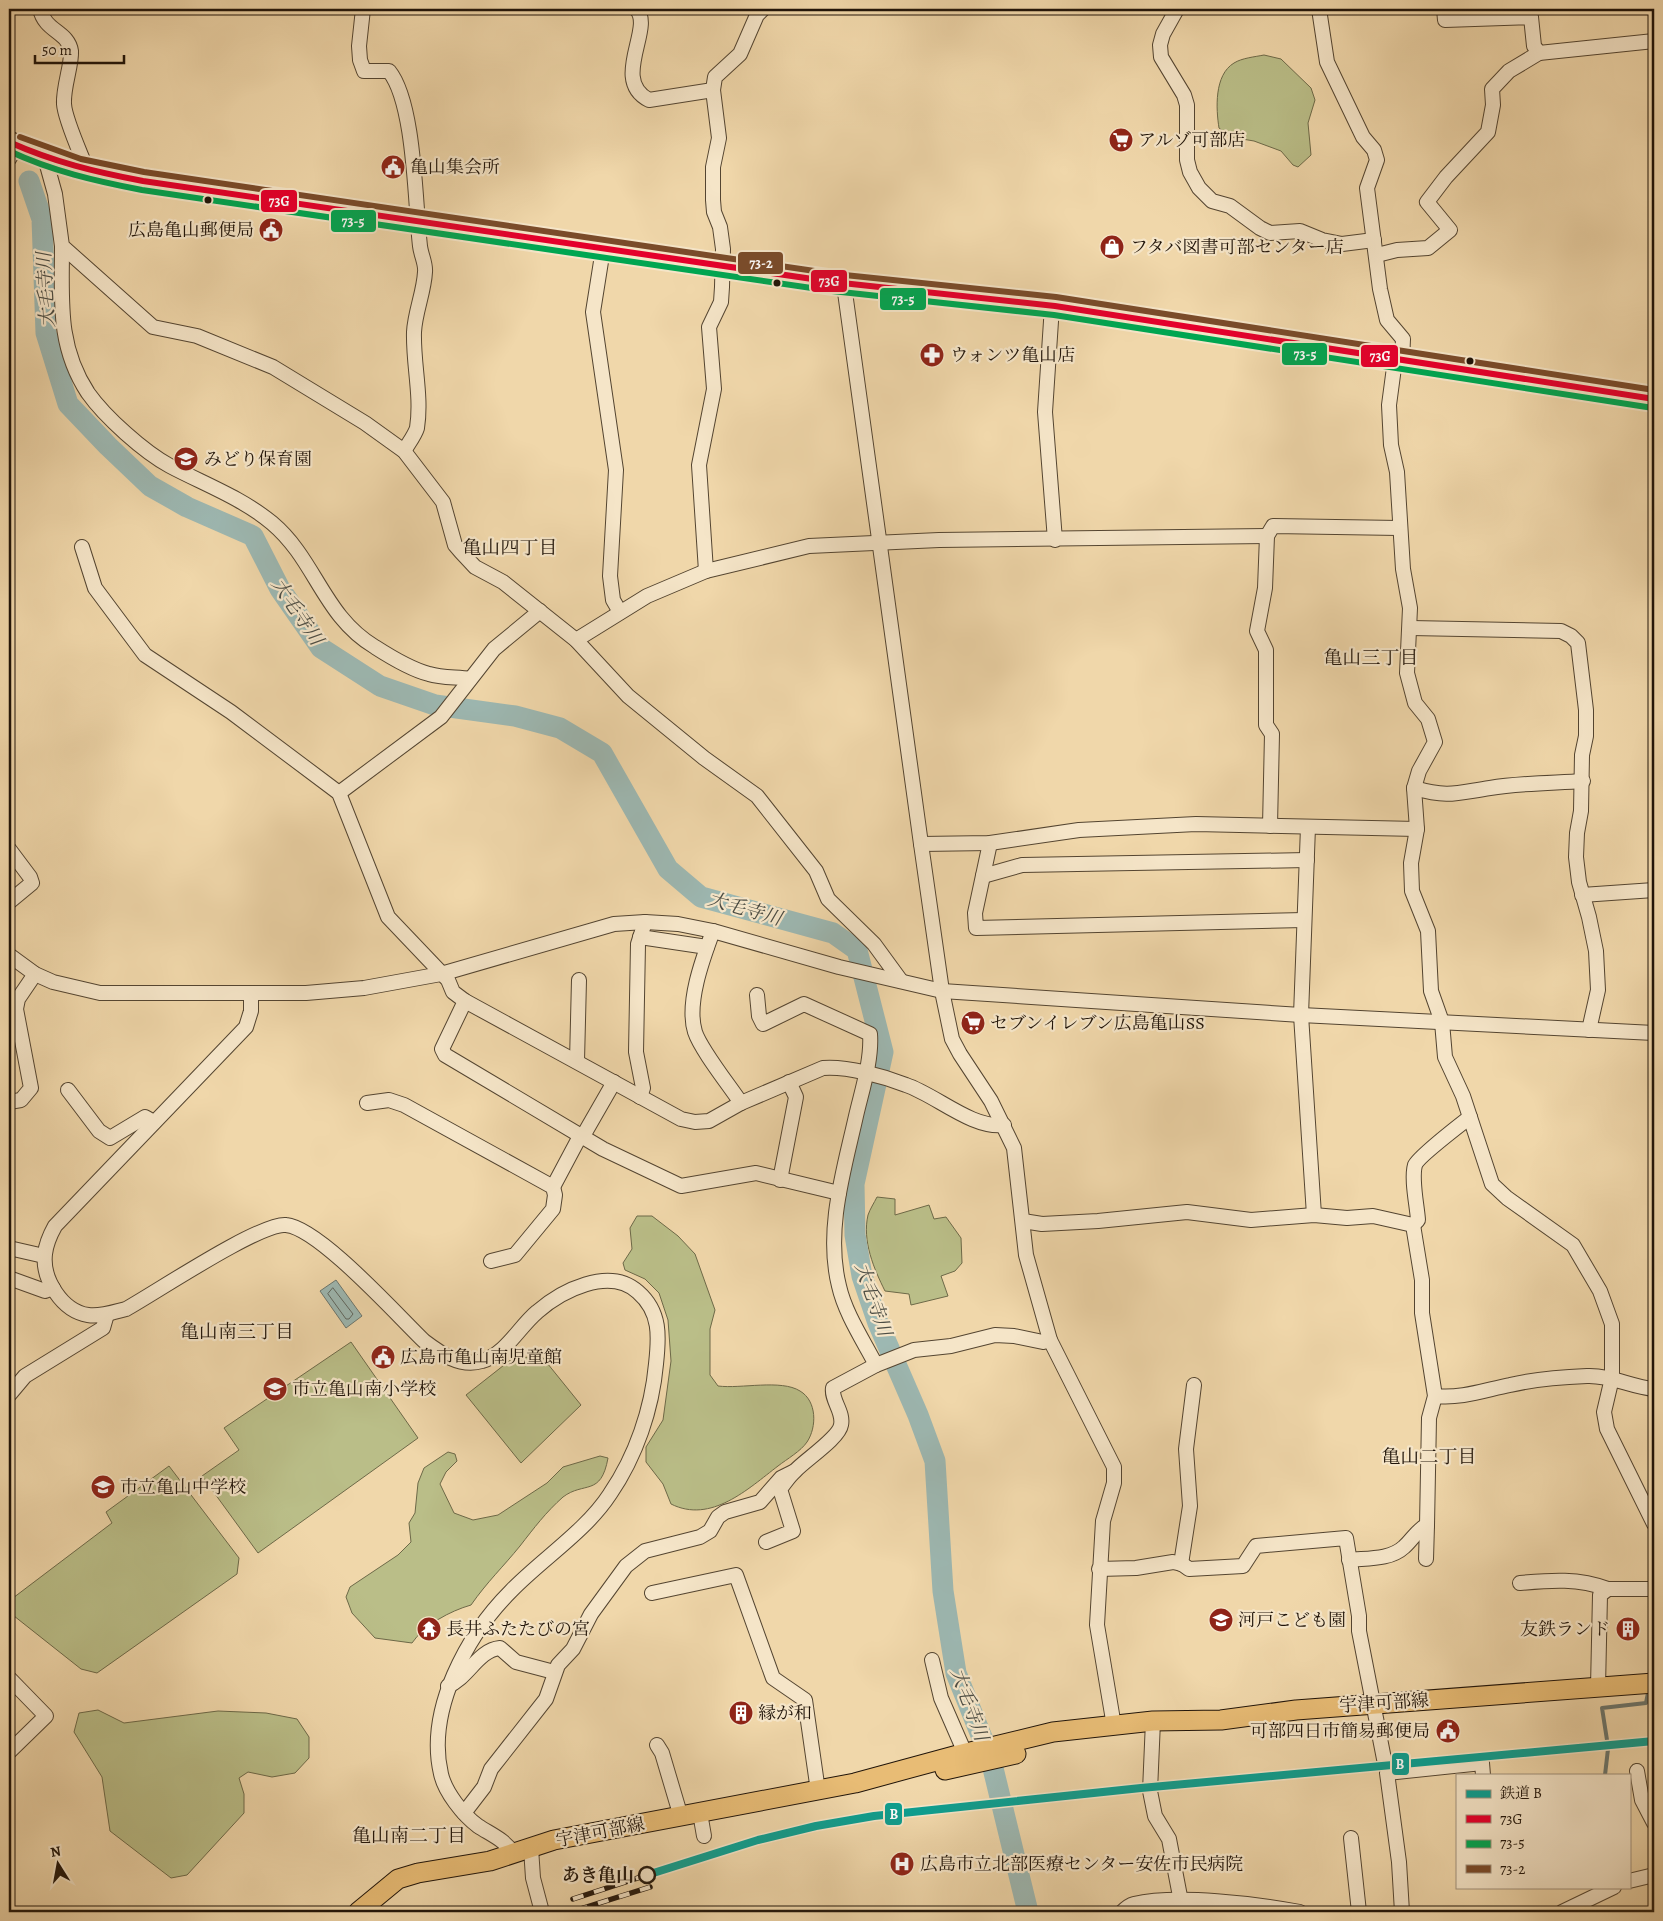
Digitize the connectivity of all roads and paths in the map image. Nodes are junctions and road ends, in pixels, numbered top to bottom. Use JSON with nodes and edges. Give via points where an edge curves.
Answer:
{"nodes":[{"id":1,"x":40,"y":9,"type":"edge"},
{"id":2,"x":363,"y":9,"type":"edge"},
{"id":3,"x":636,"y":9,"type":"edge"},
{"id":4,"x":763,"y":9,"type":"edge"},
{"id":5,"x":1177,"y":9,"type":"edge"},
{"id":6,"x":1319,"y":9,"type":"edge"},
{"id":7,"x":1444,"y":9,"type":"edge"},
{"id":8,"x":1654,"y":41,"type":"edge"},
{"id":9,"x":1539,"y":53,"type":"junction"},
{"id":10,"x":713,"y":90,"type":"junction"},
{"id":11,"x":12,"y":149,"type":"edge"},
{"id":12,"x":45,"y":158,"type":"junction"},
{"id":13,"x":87,"y":170,"type":"junction"},
{"id":14,"x":419,"y":222,"type":"junction"},
{"id":15,"x":1374,"y":240,"type":"junction"},
{"id":16,"x":62,"y":246,"type":"junction"},
{"id":17,"x":603,"y":249,"type":"junction"},
{"id":18,"x":1377,"y":255,"type":"junction"},
{"id":19,"x":723,"y":266,"type":"junction"},
{"id":20,"x":844,"y":285,"type":"junction"},
{"id":21,"x":1052,"y":306,"type":"junction"},
{"id":22,"x":1399,"y":360,"type":"junction"},
{"id":23,"x":1654,"y":399,"type":"edge"},
{"id":24,"x":404,"y":451,"type":"junction"},
{"id":25,"x":1399,"y":528,"type":"junction"},
{"id":26,"x":1267,"y":536,"type":"junction"},
{"id":27,"x":1055,"y":540,"type":"junction"},
{"id":28,"x":878,"y":543,"type":"junction"},
{"id":29,"x":82,"y":547,"type":"dead end"},
{"id":30,"x":706,"y":571,"type":"junction"},
{"id":31,"x":540,"y":611,"type":"junction"},
{"id":32,"x":620,"y":612,"type":"junction"},
{"id":33,"x":1411,"y":628,"type":"junction"},
{"id":34,"x":576,"y":640,"type":"junction"},
{"id":35,"x":468,"y":682,"type":"junction"},
{"id":36,"x":1583,"y":781,"type":"junction"},
{"id":37,"x":1414,"y":788,"type":"junction"},
{"id":38,"x":339,"y":793,"type":"junction"},
{"id":39,"x":1270,"y":826,"type":"junction"},
{"id":40,"x":1308,"y":827,"type":"junction"},
{"id":41,"x":1417,"y":829,"type":"junction"},
{"id":42,"x":990,"y":843,"type":"junction"},
{"id":43,"x":921,"y":844,"type":"junction"},
{"id":44,"x":9,"y":849,"type":"edge"},
{"id":45,"x":1307,"y":860,"type":"junction"},
{"id":46,"x":983,"y":876,"type":"junction"},
{"id":47,"x":1654,"y":890,"type":"edge"},
{"id":48,"x":1582,"y":895,"type":"junction"},
{"id":49,"x":9,"y":902,"type":"edge"},
{"id":50,"x":1304,"y":920,"type":"junction"},
{"id":51,"x":645,"y":922,"type":"junction"},
{"id":52,"x":713,"y":931,"type":"junction"},
{"id":53,"x":640,"y":937,"type":"junction"},
{"id":54,"x":707,"y":947,"type":"junction"},
{"id":55,"x":9,"y":955,"type":"edge"},
{"id":56,"x":35,"y":974,"type":"junction"},
{"id":57,"x":441,"y":974,"type":"junction"},
{"id":58,"x":579,"y":980,"type":"dead end"},
{"id":59,"x":896,"y":981,"type":"junction"},
{"id":60,"x":942,"y":991,"type":"junction"},
{"id":61,"x":251,"y":993,"type":"junction"},
{"id":62,"x":758,"y":995,"type":"dead end"},
{"id":63,"x":465,"y":1001,"type":"junction"},
{"id":64,"x":1301,"y":1015,"type":"junction"},
{"id":65,"x":1442,"y":1022,"type":"junction"},
{"id":66,"x":1589,"y":1030,"type":"junction"},
{"id":67,"x":1654,"y":1033,"type":"edge"},
{"id":68,"x":577,"y":1061,"type":"junction"},
{"id":69,"x":869,"y":1075,"type":"junction"},
{"id":70,"x":614,"y":1082,"type":"junction"},
{"id":71,"x":789,"y":1082,"type":"junction"},
{"id":72,"x":68,"y":1090,"type":"dead end"},
{"id":73,"x":640,"y":1096,"type":"junction"},
{"id":74,"x":9,"y":1102,"type":"edge"},
{"id":75,"x":368,"y":1103,"type":"dead end"},
{"id":76,"x":741,"y":1103,"type":"junction"},
{"id":77,"x":1470,"y":1117,"type":"junction"},
{"id":78,"x":154,"y":1122,"type":"junction"},
{"id":79,"x":1004,"y":1125,"type":"junction"},
{"id":80,"x":583,"y":1136,"type":"junction"},
{"id":81,"x":780,"y":1180,"type":"junction"},
{"id":82,"x":552,"y":1187,"type":"junction"},
{"id":83,"x":839,"y":1193,"type":"junction"},
{"id":84,"x":1314,"y":1215,"type":"junction"},
{"id":85,"x":1023,"y":1222,"type":"junction"},
{"id":86,"x":1413,"y":1225,"type":"junction"},
{"id":87,"x":9,"y":1248,"type":"edge"},
{"id":88,"x":44,"y":1256,"type":"junction"},
{"id":89,"x":491,"y":1261,"type":"dead end"},
{"id":90,"x":9,"y":1278,"type":"edge"},
{"id":91,"x":53,"y":1288,"type":"junction"},
{"id":92,"x":107,"y":1314,"type":"junction"},
{"id":93,"x":1050,"y":1340,"type":"junction"},
{"id":94,"x":879,"y":1364,"type":"junction"},
{"id":95,"x":1612,"y":1378,"type":"junction"},
{"id":96,"x":1194,"y":1385,"type":"dead end"},
{"id":97,"x":1654,"y":1389,"type":"edge"},
{"id":98,"x":9,"y":1395,"type":"edge"},
{"id":99,"x":1435,"y":1396,"type":"junction"},
{"id":100,"x":793,"y":1472,"type":"junction"},
{"id":101,"x":1654,"y":1524,"type":"edge"},
{"id":102,"x":1427,"y":1525,"type":"junction"},
{"id":103,"x":766,"y":1542,"type":"dead end"},
{"id":104,"x":1426,"y":1559,"type":"dead end"},
{"id":105,"x":1349,"y":1560,"type":"junction"},
{"id":106,"x":1181,"y":1564,"type":"junction"},
{"id":107,"x":1099,"y":1569,"type":"junction"},
{"id":108,"x":1520,"y":1583,"type":"dead end"},
{"id":109,"x":1608,"y":1589,"type":"junction"},
{"id":110,"x":1654,"y":1589,"type":"edge"},
{"id":111,"x":652,"y":1592,"type":"dead end"},
{"id":112,"x":932,"y":1660,"type":"dead end"},
{"id":113,"x":554,"y":1672,"type":"junction"},
{"id":114,"x":9,"y":1678,"type":"edge"},
{"id":115,"x":1654,"y":1683,"type":"edge"},
{"id":116,"x":448,"y":1686,"type":"junction"},
{"id":117,"x":1598,"y":1687,"type":"junction"},
{"id":118,"x":1372,"y":1704,"type":"junction"},
{"id":119,"x":1153,"y":1721,"type":"junction"},
{"id":120,"x":1114,"y":1726,"type":"junction"},
{"id":121,"x":658,"y":1745,"type":"dead end"},
{"id":122,"x":9,"y":1752,"type":"edge"},
{"id":123,"x":970,"y":1756,"type":"junction"},
{"id":124,"x":1384,"y":1759,"type":"dead end"},
{"id":125,"x":1637,"y":1771,"type":"dead end"},
{"id":126,"x":1483,"y":1774,"type":"edge"},
{"id":127,"x":818,"y":1790,"type":"junction"},
{"id":128,"x":464,"y":1813,"type":"junction"},
{"id":129,"x":700,"y":1813,"type":"junction"},
{"id":130,"x":681,"y":1817,"type":"junction"},
{"id":131,"x":1654,"y":1823,"type":"edge"},
{"id":132,"x":704,"y":1836,"type":"dead end"},
{"id":133,"x":1351,"y":1838,"type":"dead end"},
{"id":134,"x":523,"y":1851,"type":"junction"},
{"id":135,"x":1654,"y":1875,"type":"edge"},
{"id":136,"x":1630,"y":1881,"type":"edge"},
{"id":137,"x":1612,"y":1888,"type":"edge"},
{"id":138,"x":1183,"y":1906,"type":"edge"},
{"id":139,"x":360,"y":1912,"type":"edge"},
{"id":140,"x":542,"y":1912,"type":"edge"},
{"id":141,"x":1122,"y":1912,"type":"edge"},
{"id":142,"x":1300,"y":1912,"type":"edge"},
{"id":143,"x":1359,"y":1912,"type":"edge"},
{"id":144,"x":1402,"y":1912,"type":"edge"},
{"id":145,"x":1562,"y":1912,"type":"edge"}],
"edges":[{"from":1,"to":13,"type":"street","via":[[46,25],[63,36],[71,52],[64,106]]},
{"from":2,"to":14,"type":"street","via":[[360,60],[364,71],[389,71],[395,79],[407,123]]},
{"from":3,"to":10,"type":"street","via":[[640,12],[641,21],[632,73],[641,96],[648,100]]},
{"from":4,"to":10,"type":"street","via":[[757,15],[740,54],[715,77]]},
{"from":5,"to":15,"type":"street","via":[[1160,45],[1161,57],[1187,105],[1188,160],[1190,172],[1199,188],[1212,201],[1230,206],[1270,233],[1300,231],[1342,244]]},
{"from":6,"to":15,"type":"street","via":[[1327,62],[1377,160],[1367,188]]},
{"from":7,"to":9,"type":"street","via":[[1445,20],[1531,17],[1534,46]]},
{"from":8,"to":9,"type":"street"},
{"from":9,"to":18,"type":"street","via":[[1509,71],[1492,89],[1488,132],[1427,202],[1450,230],[1428,248]]},
{"from":10,"to":19,"type":"street","via":[[719,138],[713,167],[713,206],[720,227]]},
{"from":11,"to":12,"type":"highway"},
{"from":12,"to":13,"type":"highway"},
{"from":12,"to":16,"type":"street","via":[[55,194]]},
{"from":13,"to":14,"type":"highway"},
{"from":14,"to":17,"type":"highway"},
{"from":14,"to":24,"type":"street","via":[[420,248],[426,271],[414,334],[417,429]]},
{"from":15,"to":18,"type":"street"},
{"from":16,"to":24,"type":"street","via":[[153,327],[197,336],[273,368],[366,423]]},
{"from":16,"to":35,"type":"street","via":[[62,326],[70,354],[88,392],[111,421],[168,464],[246,503],[273,524],[300,553],[342,620],[374,647],[429,674]]},
{"from":17,"to":19,"type":"highway"},
{"from":17,"to":32,"type":"street","via":[[593,312],[616,470],[610,576],[613,600]]},
{"from":18,"to":22,"type":"street","via":[[1387,320],[1403,338]]},
{"from":19,"to":20,"type":"highway"},
{"from":19,"to":30,"type":"street","via":[[721,302],[709,327],[714,389],[699,465]]},
{"from":20,"to":21,"type":"highway"},
{"from":20,"to":28,"type":"street"},
{"from":21,"to":22,"type":"highway"},
{"from":21,"to":27,"type":"street","via":[[1045,412]]},
{"from":22,"to":23,"type":"highway"},
{"from":22,"to":25,"type":"street","via":[[1389,405],[1391,445],[1397,472]]},
{"from":24,"to":31,"type":"street","via":[[443,502],[455,545],[475,567],[503,582]]},
{"from":25,"to":26,"type":"street","via":[[1274,526]]},
{"from":25,"to":33,"type":"street"},
{"from":26,"to":27,"type":"street"},
{"from":26,"to":39,"type":"street","via":[[1265,588],[1257,631],[1266,650],[1266,725],[1272,734]]},
{"from":27,"to":28,"type":"street"},
{"from":28,"to":30,"type":"street","via":[[809,546]]},
{"from":28,"to":43,"type":"street"},
{"from":29,"to":38,"type":"street","via":[[95,588],[145,655],[231,712]]},
{"from":30,"to":32,"type":"street","via":[[647,596]]},
{"from":31,"to":34,"type":"street"},
{"from":31,"to":35,"type":"street","via":[[494,649]]},
{"from":32,"to":34,"type":"street"},
{"from":33,"to":36,"type":"street","via":[[1545,630],[1561,631],[1571,636],[1578,643],[1586,710]]},
{"from":33,"to":37,"type":"street","via":[[1408,680],[1414,702],[1428,719],[1434,742],[1419,770]]},
{"from":34,"to":59,"type":"street","via":[[628,696],[757,796],[816,872],[828,899],[874,944]]},
{"from":35,"to":38,"type":"street","via":[[441,718]]},
{"from":36,"to":37,"type":"street","via":[[1439,795]]},
{"from":36,"to":48,"type":"street","via":[[1576,857]]},
{"from":37,"to":41,"type":"street"},
{"from":38,"to":57,"type":"street","via":[[388,917]]},
{"from":39,"to":40,"type":"street"},
{"from":39,"to":42,"type":"street","via":[[1196,824],[1079,830]]},
{"from":40,"to":41,"type":"street"},
{"from":40,"to":45,"type":"street"},
{"from":41,"to":65,"type":"street","via":[[1411,863],[1412,891],[1428,931],[1431,991]]},
{"from":42,"to":43,"type":"street"},
{"from":42,"to":46,"type":"street"},
{"from":43,"to":60,"type":"street"},
{"from":44,"to":49,"type":"street","via":[[32,883]]},
{"from":45,"to":46,"type":"street","via":[[1022,865]]},
{"from":45,"to":50,"type":"street"},
{"from":46,"to":50,"type":"street","via":[[975,913],[976,928]]},
{"from":47,"to":48,"type":"street"},
{"from":48,"to":66,"type":"street","via":[[1596,951],[1598,990]]},
{"from":50,"to":64,"type":"street"},
{"from":51,"to":52,"type":"street"},
{"from":51,"to":53,"type":"street"},
{"from":51,"to":57,"type":"street","via":[[614,924]]},
{"from":52,"to":54,"type":"street"},
{"from":52,"to":59,"type":"street"},
{"from":53,"to":54,"type":"street"},
{"from":53,"to":73,"type":"street","via":[[636,1052],[643,1088]]},
{"from":54,"to":76,"type":"street","via":[[698,970],[695,1031]]},
{"from":55,"to":56,"type":"street"},
{"from":56,"to":61,"type":"street","via":[[61,985],[100,993]]},
{"from":56,"to":74,"type":"street","via":[[18,999],[16,1009],[31,1088],[21,1100]]},
{"from":57,"to":61,"type":"street","via":[[364,988]]},
{"from":57,"to":63,"type":"street","via":[[453,992]]},
{"from":58,"to":68,"type":"street"},
{"from":59,"to":60,"type":"street"},
{"from":60,"to":64,"type":"street"},
{"from":60,"to":79,"type":"street","via":[[952,1039]]},
{"from":61,"to":78,"type":"street","via":[[251,1011],[246,1027]]},
{"from":62,"to":69,"type":"street","via":[[759,1016],[763,1024],[804,1004],[870,1034]]},
{"from":63,"to":68,"type":"street"},
{"from":63,"to":80,"type":"street","via":[[442,1049],[445,1055]]},
{"from":64,"to":65,"type":"street"},
{"from":64,"to":84,"type":"street"},
{"from":65,"to":66,"type":"street"},
{"from":65,"to":77,"type":"street","via":[[1445,1058]]},
{"from":66,"to":67,"type":"street"},
{"from":68,"to":70,"type":"street"},
{"from":69,"to":71,"type":"street","via":[[838,1067],[823,1068]]},
{"from":69,"to":79,"type":"street","via":[[900,1083],[948,1108],[993,1126]]},
{"from":69,"to":83,"type":"street"},
{"from":70,"to":73,"type":"street"},
{"from":70,"to":80,"type":"street"},
{"from":71,"to":76,"type":"street"},
{"from":71,"to":81,"type":"street","via":[[796,1097]]},
{"from":72,"to":78,"type":"street","via":[[99,1131],[110,1138],[145,1117]]},
{"from":73,"to":76,"type":"street","via":[[680,1119],[695,1122],[709,1121]]},
{"from":75,"to":82,"type":"street","via":[[389,1100],[404,1105]]},
{"from":77,"to":86,"type":"street","via":[[1415,1165],[1418,1220]]},
{"from":77,"to":95,"type":"street","via":[[1492,1184],[1572,1245],[1600,1291],[1612,1324]]},
{"from":78,"to":88,"type":"street","via":[[55,1226]]},
{"from":79,"to":85,"type":"street","via":[[1014,1148]]},
{"from":80,"to":81,"type":"street","via":[[681,1186],[756,1173]]},
{"from":80,"to":82,"type":"street"},
{"from":81,"to":83,"type":"street"},
{"from":82,"to":89,"type":"street","via":[[555,1195],[553,1209],[515,1255]]},
{"from":83,"to":94,"type":"street","via":[[834,1253],[839,1286],[854,1322]]},
{"from":84,"to":85,"type":"street","via":[[1252,1220],[1187,1212],[1098,1222]]},
{"from":84,"to":86,"type":"street","via":[[1373,1216]]},
{"from":85,"to":93,"type":"street","via":[[1026,1255]]},
{"from":86,"to":99,"type":"street"},
{"from":87,"to":88,"type":"street"},
{"from":88,"to":91,"type":"street"},
{"from":90,"to":91,"type":"street","via":[[45,1291]]},
{"from":91,"to":92,"type":"street","via":[[75,1310],[88,1315]]},
{"from":92,"to":98,"type":"street","via":[[103,1328],[26,1376]]},
{"from":92,"to":116,"type":"street","via":[[126,1309],[151,1296],[259,1231],[285,1224],[299,1228],[324,1244],[440,1354],[469,1363],[492,1357],[536,1313],[579,1287],[610,1282],[636,1290],[655,1313],[659,1328],[648,1412],[621,1476],[597,1511],[496,1608],[458,1663]]},
{"from":93,"to":94,"type":"street","via":[[1043,1342],[995,1335],[951,1346],[914,1350]]},
{"from":93,"to":107,"type":"street","via":[[1114,1468],[1114,1483],[1103,1521]]},
{"from":94,"to":100,"type":"street","via":[[833,1388],[841,1426]]},
{"from":95,"to":97,"type":"street","via":[[1639,1388]]},
{"from":95,"to":99,"type":"street","via":[[1588,1376],[1529,1381],[1480,1393],[1448,1398]]},
{"from":95,"to":101,"type":"street","via":[[1604,1412],[1607,1429]]},
{"from":96,"to":106,"type":"street","via":[[1186,1449],[1190,1506]]},
{"from":99,"to":102,"type":"street","via":[[1429,1418]]},
{"from":100,"to":103,"type":"street","via":[[780,1489],[794,1531]]},
{"from":100,"to":113,"type":"street","via":[[781,1478],[760,1502],[725,1512],[710,1531],[700,1537],[637,1556],[601,1600],[573,1649]]},
{"from":102,"to":104,"type":"street"},
{"from":102,"to":105,"type":"street","via":[[1420,1528],[1403,1549],[1393,1554]]},
{"from":105,"to":106,"type":"street","via":[[1346,1538],[1256,1546],[1243,1566],[1189,1569]]},
{"from":105,"to":118,"type":"street"},
{"from":106,"to":107,"type":"street"},
{"from":107,"to":120,"type":"street","via":[[1097,1625]]},
{"from":108,"to":109,"type":"street","via":[[1586,1581]]},
{"from":109,"to":110,"type":"street"},
{"from":109,"to":117,"type":"street","via":[[1600,1595]]},
{"from":111,"to":127,"type":"street","via":[[736,1575],[773,1678],[805,1700]]},
{"from":112,"to":123,"type":"street","via":[[941,1698]]},
{"from":113,"to":116,"type":"street","via":[[516,1662],[500,1648],[492,1649],[459,1682]]},
{"from":113,"to":128,"type":"street","via":[[546,1699],[491,1769],[484,1787]]},
{"from":114,"to":122,"type":"street","via":[[46,1716]]},
{"from":115,"to":117,"type":"main road","name":"宇津可部線"},
{"from":116,"to":128,"type":"street","via":[[440,1722],[438,1758],[442,1777]]},
{"from":117,"to":118,"type":"main road","name":"宇津可部線"},
{"from":118,"to":119,"type":"main road","name":"宇津可部線","via":[[1221,1720]]},
{"from":118,"to":124,"type":"street"},
{"from":119,"to":120,"type":"main road","name":"宇津可部線"},
{"from":119,"to":138,"type":"street","via":[[1150,1791],[1155,1816],[1169,1839]]},
{"from":120,"to":123,"type":"main road","name":"宇津可部線","via":[[1053,1732],[1001,1751]]},
{"from":121,"to":130,"type":"street"},
{"from":123,"to":127,"type":"main road","name":"宇津可部線","via":[[888,1780]]},
{"from":125,"to":131,"type":"street","via":[[1642,1800]]},
{"from":126,"to":144,"type":"street","via":[[1482,1763],[1387,1773]]},
{"from":127,"to":129,"type":"main road","name":"宇津可部線"},
{"from":128,"to":134,"type":"street","via":[[476,1824]]},
{"from":129,"to":130,"type":"main road","name":"宇津可部線"},
{"from":129,"to":132,"type":"street"},
{"from":130,"to":134,"type":"main road","name":"宇津可部線","via":[[554,1840]]},
{"from":133,"to":143,"type":"street"},
{"from":134,"to":139,"type":"main road","name":"宇津可部線","via":[[490,1861],[398,1879]]},
{"from":134,"to":140,"type":"street"},
{"from":135,"to":136,"type":"street"},
{"from":137,"to":145,"type":"street"},
{"from":138,"to":141,"type":"street","via":[[1133,1904]]},
{"from":138,"to":142,"type":"street","via":[[1280,1908]]}]}
